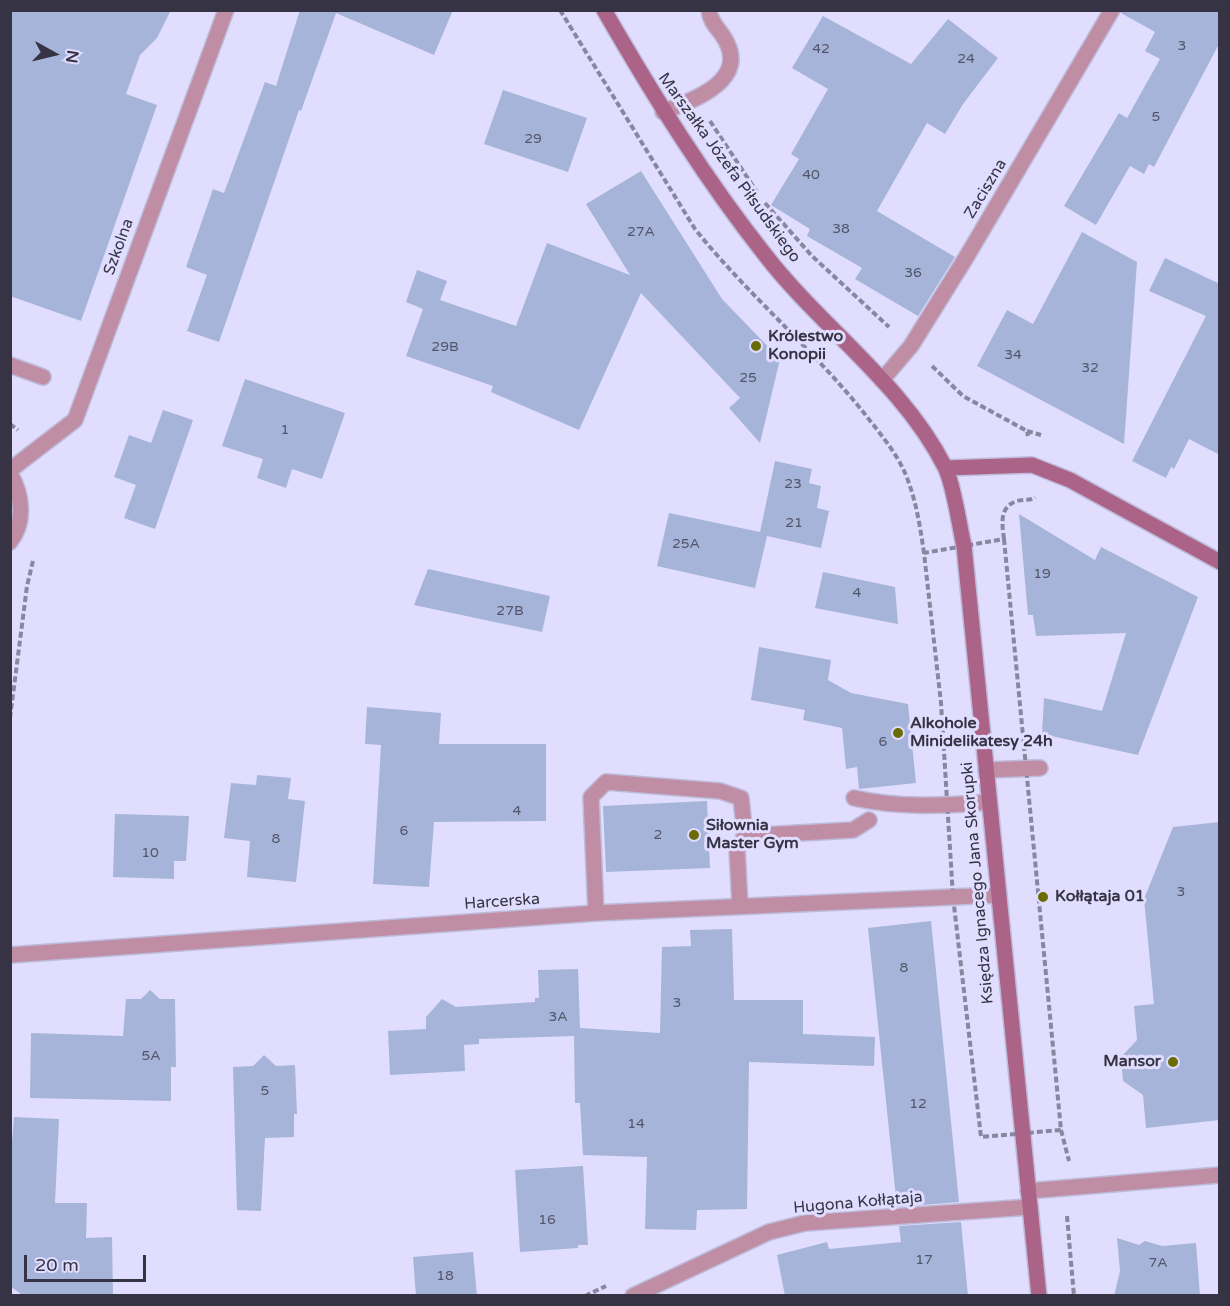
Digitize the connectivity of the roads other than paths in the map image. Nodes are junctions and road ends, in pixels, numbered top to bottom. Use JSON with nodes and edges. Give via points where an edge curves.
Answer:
{"nodes":[{"id":1,"x":225,"y":10,"type":"edge"},
{"id":2,"x":603,"y":10,"type":"edge"},
{"id":3,"x":709,"y":10,"type":"edge"},
{"id":4,"x":1112,"y":10,"type":"edge"},
{"id":5,"x":663,"y":112,"type":"junction"},
{"id":6,"x":10,"y":365,"type":"edge"},
{"id":7,"x":43,"y":377,"type":"dead end"},
{"id":8,"x":882,"y":380,"type":"junction"},
{"id":9,"x":946,"y":468,"type":"junction"},
{"id":10,"x":10,"y":471,"type":"edge"},
{"id":11,"x":10,"y":542,"type":"edge"},
{"id":12,"x":1220,"y":562,"type":"edge"},
{"id":13,"x":1040,"y":768,"type":"dead end"},
{"id":14,"x":986,"y":770,"type":"junction"},
{"id":15,"x":854,"y":798,"type":"dead end"},
{"id":16,"x":989,"y":802,"type":"junction"},
{"id":17,"x":869,"y":820,"type":"dead end"},
{"id":18,"x":745,"y":836,"type":"junction"},
{"id":19,"x":997,"y":895,"type":"junction"},
{"id":20,"x":740,"y":905,"type":"junction"},
{"id":21,"x":596,"y":914,"type":"junction"},
{"id":22,"x":10,"y":955,"type":"edge"},
{"id":23,"x":1220,"y":1175,"type":"edge"},
{"id":24,"x":1028,"y":1191,"type":"junction"},
{"id":25,"x":1030,"y":1207,"type":"junction"},
{"id":26,"x":633,"y":1296,"type":"edge"},
{"id":27,"x":1039,"y":1296,"type":"edge"}],
"edges":[{"from":1,"to":10,"type":"street","name":"Szkolna","via":[[75,420]]},
{"from":2,"to":5,"type":"main road","name":"Marszałka Józefa Piłsudskiego"},
{"from":3,"to":5,"type":"street","via":[[730,52],[722,82]]},
{"from":4,"to":8,"type":"street","name":"Zaciszna","via":[[911,346]]},
{"from":5,"to":8,"type":"main road","name":"Marszałka Józefa Piłsudskiego","via":[[767,257]]},
{"from":6,"to":7,"type":"street"},
{"from":8,"to":9,"type":"main road","name":"Marszałka Józefa Piłsudskiego"},
{"from":9,"to":12,"type":"main road","via":[[1032,465],[1070,480]]},
{"from":9,"to":14,"type":"main road","name":"Księdza Ignacego Jana Skorupki","via":[[964,546]]},
{"from":10,"to":11,"type":"street","name":"Szkolna","via":[[21,504],[20,522]]},
{"from":13,"to":14,"type":"street"},
{"from":14,"to":16,"type":"main road","name":"Księdza Ignacego Jana Skorupki"},
{"from":15,"to":16,"type":"street","via":[[885,805]]},
{"from":16,"to":19,"type":"main road","name":"Księdza Ignacego Jana Skorupki"},
{"from":17,"to":18,"type":"street","via":[[853,830]]},
{"from":18,"to":20,"type":"street","via":[[737,849]]},
{"from":18,"to":21,"type":"street","via":[[741,798],[720,791],[606,782],[591,797]]},
{"from":19,"to":20,"type":"street","name":"Harcerska"},
{"from":19,"to":24,"type":"main road","name":"Księdza Ignacego Jana Skorupki"},
{"from":20,"to":21,"type":"street","name":"Harcerska"},
{"from":21,"to":22,"type":"street","name":"Harcerska"},
{"from":23,"to":24,"type":"street"},
{"from":24,"to":25,"type":"main road","name":"Księdza Ignacego Jana Skorupki"},
{"from":25,"to":26,"type":"street","name":"Hugona Kołłątaja","via":[[806,1223],[769,1232]]},
{"from":25,"to":27,"type":"main road","name":"Księdza Ignacego Jana Skorupki"}]}
